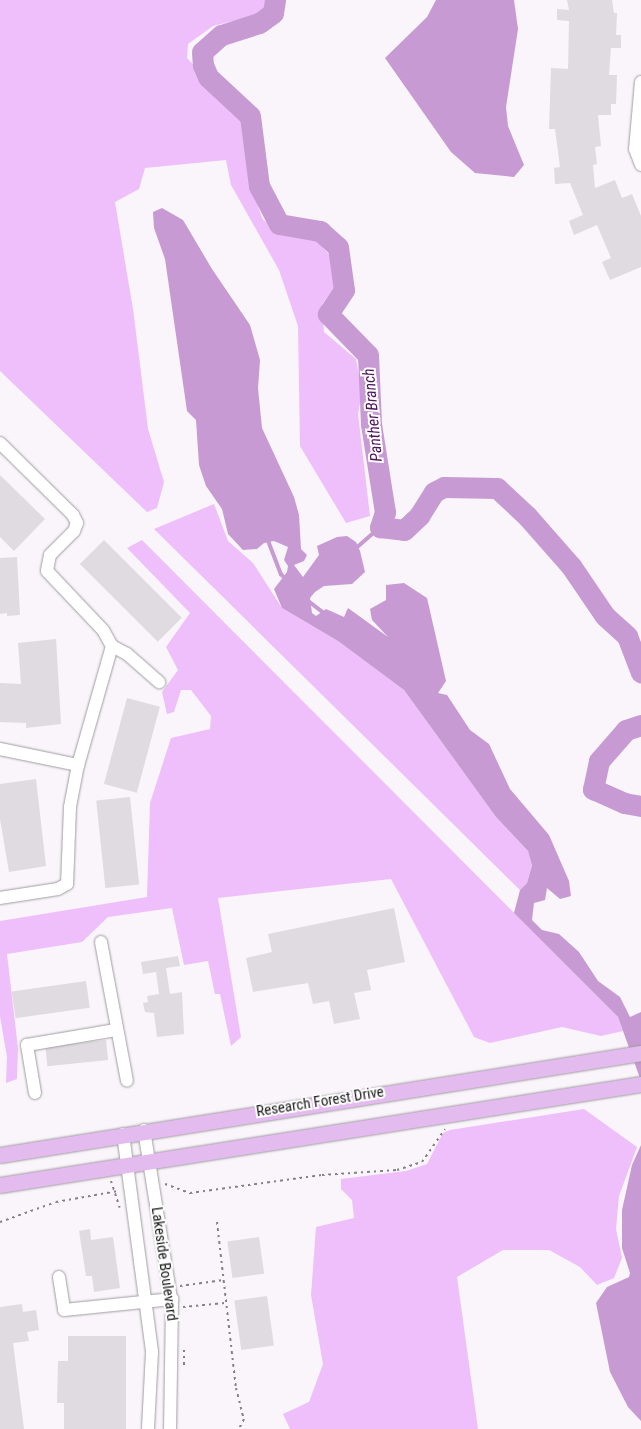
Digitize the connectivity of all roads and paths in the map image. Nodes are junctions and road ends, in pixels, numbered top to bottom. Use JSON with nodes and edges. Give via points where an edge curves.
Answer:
{"nodes":[{"id":1,"x":641,"y":82,"type":"edge"},
{"id":2,"x":641,"y":165,"type":"edge"},
{"id":3,"x":0,"y":443,"type":"edge"},
{"id":4,"x":112,"y":646,"type":"junction"},
{"id":5,"x":159,"y":682,"type":"dead end"},
{"id":6,"x":0,"y":749,"type":"edge"},
{"id":7,"x":78,"y":765,"type":"junction"},
{"id":8,"x":0,"y":898,"type":"edge"},
{"id":9,"x":101,"y":942,"type":"dead end"},
{"id":10,"x":116,"y":1030,"type":"junction"},
{"id":11,"x":641,"y":1052,"type":"edge"},
{"id":12,"x":127,"y":1081,"type":"dead end"},
{"id":13,"x":641,"y":1084,"type":"edge"},
{"id":14,"x":35,"y":1093,"type":"dead end"},
{"id":15,"x":447,"y":1128,"type":"dead end"},
{"id":16,"x":144,"y":1130,"type":"junction"},
{"id":17,"x":123,"y":1134,"type":"junction"},
{"id":18,"x":0,"y":1155,"type":"edge"},
{"id":19,"x":148,"y":1161,"type":"junction"},
{"id":20,"x":126,"y":1164,"type":"junction"},
{"id":21,"x":152,"y":1183,"type":"junction"},
{"id":22,"x":0,"y":1185,"type":"edge"},
{"id":23,"x":130,"y":1185,"type":"junction"},
{"id":24,"x":0,"y":1222,"type":"edge"},
{"id":25,"x":217,"y":1222,"type":"dead end"},
{"id":26,"x":59,"y":1277,"type":"dead end"},
{"id":27,"x":172,"y":1299,"type":"junction"},
{"id":28,"x":148,"y":1301,"type":"junction"},
{"id":29,"x":148,"y":1429,"type":"edge"},
{"id":30,"x":170,"y":1429,"type":"edge"},
{"id":31,"x":239,"y":1429,"type":"edge"}],
"edges":[{"from":1,"to":2,"type":"street","via":[[635,149]]},
{"from":3,"to":4,"type":"street","via":[[73,515],[77,523],[74,531],[50,555],[47,570],[103,630]]},
{"from":4,"to":5,"type":"street"},
{"from":4,"to":7,"type":"street"},
{"from":6,"to":7,"type":"street"},
{"from":7,"to":8,"type":"street","via":[[70,807],[67,884],[58,889]]},
{"from":9,"to":10,"type":"street"},
{"from":10,"to":12,"type":"street"},
{"from":10,"to":14,"type":"street","via":[[27,1046]]},
{"from":11,"to":16,"type":"main road","name":"Research Forest Drive"},
{"from":13,"to":19,"type":"main road","name":"Research Forest Drive"},
{"from":15,"to":21,"type":"path","via":[[441,1131],[433,1152],[422,1162],[397,1170],[322,1175],[190,1193]]},
{"from":16,"to":17,"type":"main road","name":"Research Forest Drive"},
{"from":16,"to":19,"type":"street","name":"Lakeside Boulevard"},
{"from":17,"to":18,"type":"main road","name":"Research Forest Drive"},
{"from":17,"to":20,"type":"street","name":"Lakeside Boulevard"},
{"from":19,"to":20,"type":"main road","name":"Research Forest Drive"},
{"from":19,"to":21,"type":"street","name":"Lakeside Boulevard"},
{"from":20,"to":22,"type":"main road","name":"Research Forest Drive"},
{"from":20,"to":23,"type":"street","name":"Lakeside Boulevard"},
{"from":21,"to":27,"type":"street","name":"Lakeside Boulevard"},
{"from":23,"to":24,"type":"path","via":[[104,1195],[56,1202]]},
{"from":23,"to":28,"type":"street","name":"Lakeside Boulevard"},
{"from":25,"to":31,"type":"path","via":[[236,1388],[244,1419]]},
{"from":26,"to":28,"type":"street","via":[[64,1310]]},
{"from":27,"to":28,"type":"street"},
{"from":27,"to":30,"type":"street","name":"Lakeside Boulevard","via":[[174,1366]]},
{"from":28,"to":29,"type":"street","name":"Lakeside Boulevard","via":[[152,1352]]}]}
